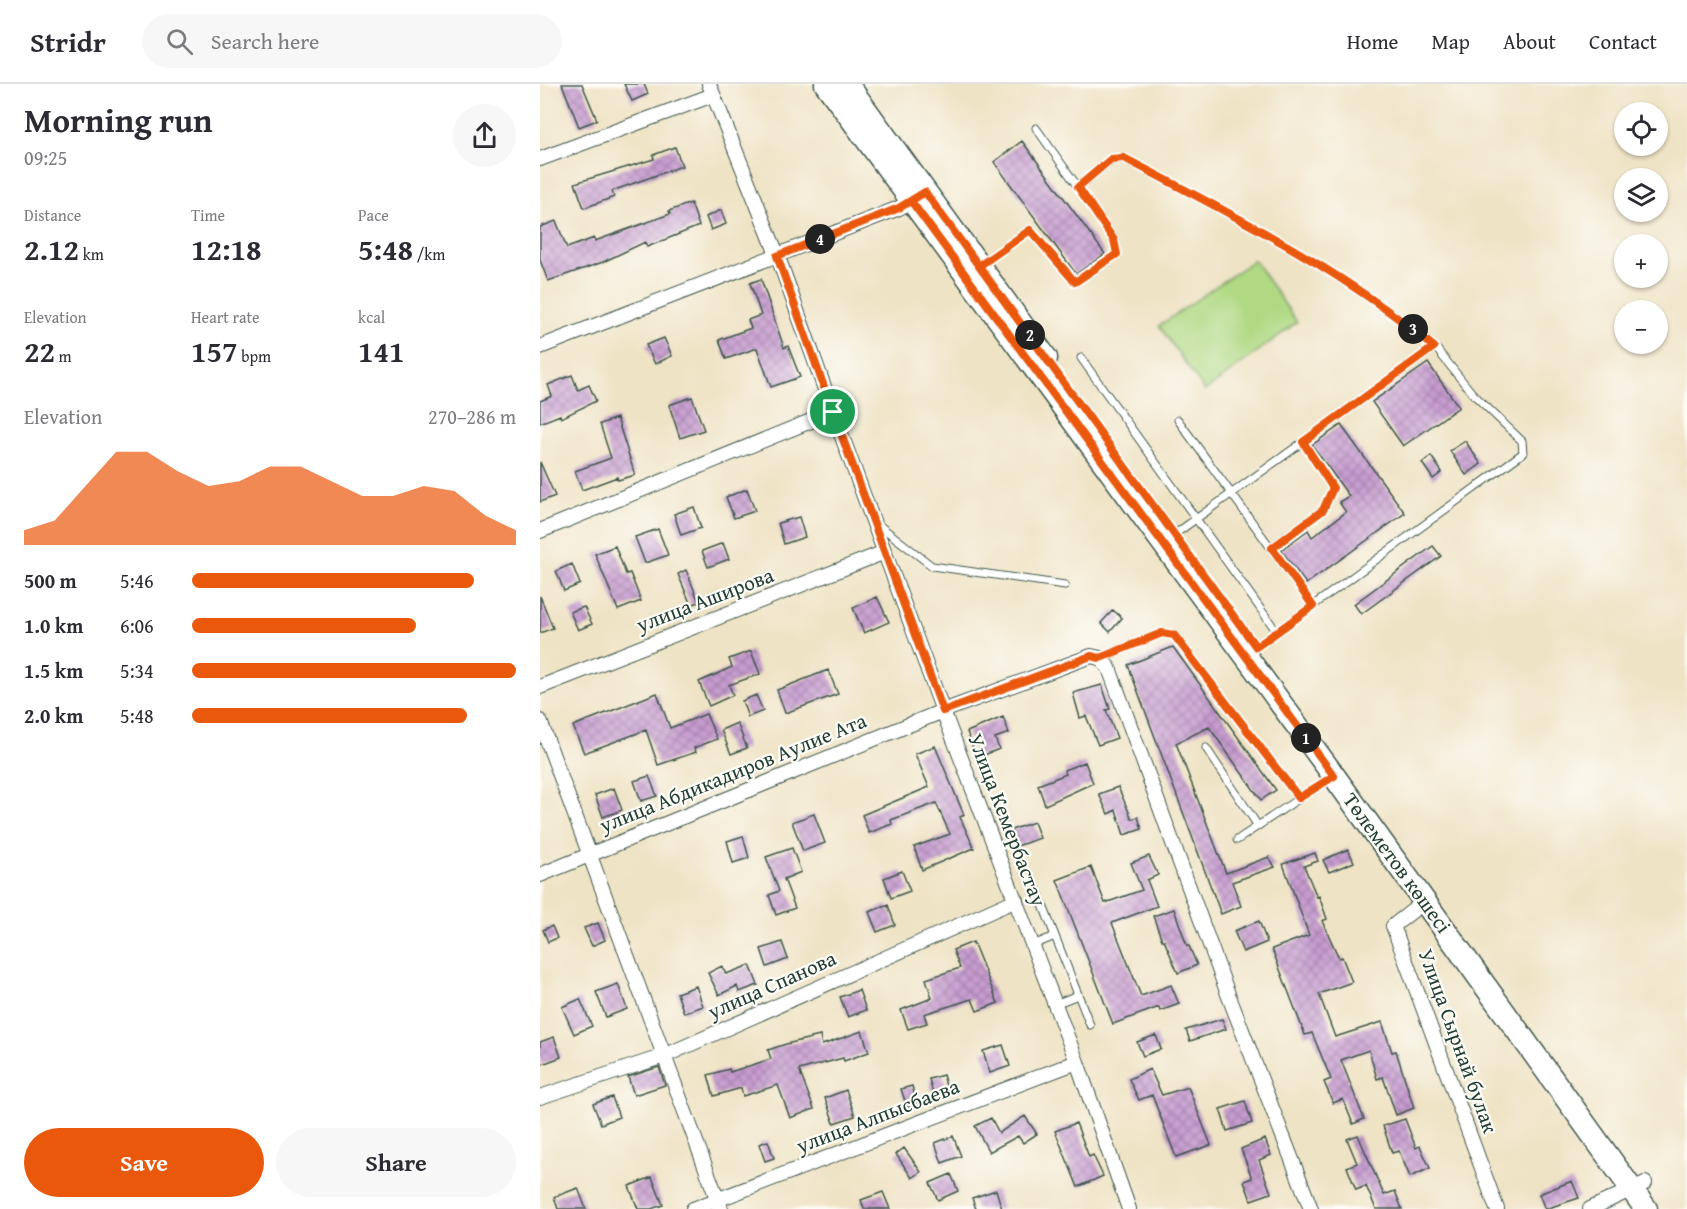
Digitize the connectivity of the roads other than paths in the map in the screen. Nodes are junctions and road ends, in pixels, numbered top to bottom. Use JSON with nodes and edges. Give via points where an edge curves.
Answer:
{"nodes":[{"id":1,"x":826,"y":84,"type":"edge"},
{"id":2,"x":847,"y":84,"type":"edge"},
{"id":3,"x":711,"y":89,"type":"edge"},
{"id":4,"x":1036,"y":128,"type":"dead end"},
{"id":5,"x":540,"y":159,"type":"edge"},
{"id":6,"x":1078,"y":187,"type":"junction"},
{"id":7,"x":918,"y":196,"type":"junction"},
{"id":8,"x":777,"y":256,"type":"junction"},
{"id":9,"x":979,"y":266,"type":"junction"},
{"id":10,"x":540,"y":347,"type":"edge"},
{"id":11,"x":1434,"y":347,"type":"junction"},
{"id":12,"x":1081,"y":358,"type":"dead end"},
{"id":13,"x":833,"y":412,"type":"junction"},
{"id":14,"x":1178,"y":420,"type":"dead end"},
{"id":15,"x":1303,"y":442,"type":"junction"},
{"id":16,"x":1233,"y":492,"type":"junction"},
{"id":17,"x":1197,"y":519,"type":"junction"},
{"id":18,"x":873,"y":520,"type":"junction"},
{"id":19,"x":540,"y":531,"type":"edge"},
{"id":20,"x":1174,"y":534,"type":"junction"},
{"id":21,"x":1272,"y":548,"type":"junction"},
{"id":22,"x":885,"y":552,"type":"junction"},
{"id":23,"x":1065,"y":585,"type":"dead end"},
{"id":24,"x":1313,"y":606,"type":"junction"},
{"id":25,"x":1277,"y":632,"type":"junction"},
{"id":26,"x":1256,"y":647,"type":"junction"},
{"id":27,"x":1100,"y":658,"type":"junction"},
{"id":28,"x":540,"y":687,"type":"edge"},
{"id":29,"x":943,"y":711,"type":"junction"},
{"id":30,"x":540,"y":721,"type":"edge"},
{"id":31,"x":1206,"y":748,"type":"dead end"},
{"id":32,"x":1334,"y":776,"type":"junction"},
{"id":33,"x":1299,"y":798,"type":"junction"},
{"id":34,"x":1258,"y":826,"type":"junction"},
{"id":35,"x":1237,"y":840,"type":"dead end"},
{"id":36,"x":589,"y":854,"type":"junction"},
{"id":37,"x":540,"y":875,"type":"edge"},
{"id":38,"x":1035,"y":885,"type":"dead end"},
{"id":39,"x":1016,"y":900,"type":"junction"},
{"id":40,"x":1425,"y":901,"type":"junction"},
{"id":41,"x":1055,"y":936,"type":"junction"},
{"id":42,"x":1033,"y":945,"type":"junction"},
{"id":43,"x":1078,"y":995,"type":"junction"},
{"id":44,"x":1055,"y":1004,"type":"junction"},
{"id":45,"x":1090,"y":1025,"type":"dead end"},
{"id":46,"x":663,"y":1056,"type":"junction"},
{"id":47,"x":1077,"y":1062,"type":"junction"},
{"id":48,"x":540,"y":1097,"type":"edge"},
{"id":49,"x":1639,"y":1187,"type":"junction"},
{"id":50,"x":719,"y":1205,"type":"edge"},
{"id":51,"x":693,"y":1209,"type":"edge"},
{"id":52,"x":1129,"y":1209,"type":"edge"},
{"id":53,"x":1311,"y":1209,"type":"edge"},
{"id":54,"x":1497,"y":1209,"type":"edge"},
{"id":55,"x":1590,"y":1209,"type":"edge"},
{"id":56,"x":1646,"y":1209,"type":"edge"},
{"id":57,"x":1664,"y":1209,"type":"edge"}],
"edges":[{"from":1,"to":7,"type":"main road","name":"Төлеметов көшесі"},
{"from":2,"to":7,"type":"main road","name":"Төлеметов көшесі"},
{"from":3,"to":5,"type":"street"},
{"from":3,"to":8,"type":"street","name":"Улица Кемербастау"},
{"from":4,"to":6,"type":"lane"},
{"from":6,"to":9,"type":"lane","via":[[1114,240],[1117,254],[1075,282],[1030,230]]},
{"from":6,"to":11,"type":"lane","via":[[1111,159],[1124,158],[1330,271]]},
{"from":7,"to":8,"type":"street"},
{"from":7,"to":9,"type":"main road","name":"Төлеметов көшесі"},
{"from":7,"to":32,"type":"main road","name":"Төлеметов көшесі"},
{"from":8,"to":10,"type":"street"},
{"from":8,"to":13,"type":"street","name":"Улица Кемербастау"},
{"from":9,"to":20,"type":"main road","name":"Төлеметов көшесі"},
{"from":11,"to":15,"type":"lane"},
{"from":11,"to":24,"type":"lane","via":[[1472,393],[1522,441],[1523,453]]},
{"from":12,"to":17,"type":"lane"},
{"from":13,"to":18,"type":"street","name":"Улица Кемербастау"},
{"from":13,"to":19,"type":"street"},
{"from":14,"to":16,"type":"lane"},
{"from":15,"to":16,"type":"lane"},
{"from":15,"to":21,"type":"lane","via":[[1333,488],[1323,510]]},
{"from":16,"to":17,"type":"lane"},
{"from":16,"to":21,"type":"lane"},
{"from":17,"to":20,"type":"lane"},
{"from":17,"to":25,"type":"lane"},
{"from":18,"to":22,"type":"street","name":"Улица Кемербастау"},
{"from":18,"to":23,"type":"lane","via":[[932,566]]},
{"from":20,"to":26,"type":"main road","name":"Төлеметов көшесі"},
{"from":21,"to":24,"type":"lane"},
{"from":22,"to":28,"type":"street","name":"улица Аширова"},
{"from":22,"to":29,"type":"street","name":"Улица Кемербастау"},
{"from":24,"to":25,"type":"lane"},
{"from":25,"to":26,"type":"lane"},
{"from":26,"to":49,"type":"main road","name":"Төлеметов көшесі"},
{"from":27,"to":29,"type":"street","name":"улица Абдикадиров Аулие Ата","via":[[1091,656]]},
{"from":27,"to":33,"type":"lane","via":[[1162,633],[1174,635]]},
{"from":27,"to":53,"type":"street","via":[[1109,669]]},
{"from":29,"to":36,"type":"street","name":"улица Абдикадиров Аулие Ата"},
{"from":29,"to":39,"type":"street","name":"Улица Кемербастау"},
{"from":30,"to":36,"type":"street"},
{"from":31,"to":34,"type":"lane"},
{"from":32,"to":33,"type":"lane"},
{"from":32,"to":40,"type":"main road","name":"Төлеметов көшесі"},
{"from":33,"to":34,"type":"lane"},
{"from":34,"to":35,"type":"lane"},
{"from":36,"to":37,"type":"street","name":"улица Абдикадиров Аулие Ата"},
{"from":36,"to":46,"type":"street"},
{"from":38,"to":41,"type":"lane"},
{"from":39,"to":42,"type":"street","name":"Улица Кемербастау"},
{"from":39,"to":46,"type":"street","name":"улица Спанова"},
{"from":40,"to":49,"type":"main road","name":"Төлеметов көшесі"},
{"from":40,"to":54,"type":"street","name":"Улица Сырнай булак","via":[[1393,926]]},
{"from":41,"to":42,"type":"lane"},
{"from":41,"to":43,"type":"lane"},
{"from":42,"to":44,"type":"street","name":"Улица Кемербастау"},
{"from":43,"to":44,"type":"lane"},
{"from":43,"to":45,"type":"lane"},
{"from":44,"to":47,"type":"street","name":"Улица Кемербастау"},
{"from":46,"to":48,"type":"street","name":"улица Спанова"},
{"from":46,"to":50,"type":"street"},
{"from":47,"to":50,"type":"street","name":"улица Алпысбаева"},
{"from":47,"to":52,"type":"street","name":"Улица Кемербастау"},
{"from":49,"to":55,"type":"street"},
{"from":49,"to":56,"type":"main road","name":"Төлеметов көшесі"},
{"from":49,"to":57,"type":"main road","name":"Төлеметов көшесі"},
{"from":50,"to":51,"type":"street","name":"улица Алпысбаева"}]}
